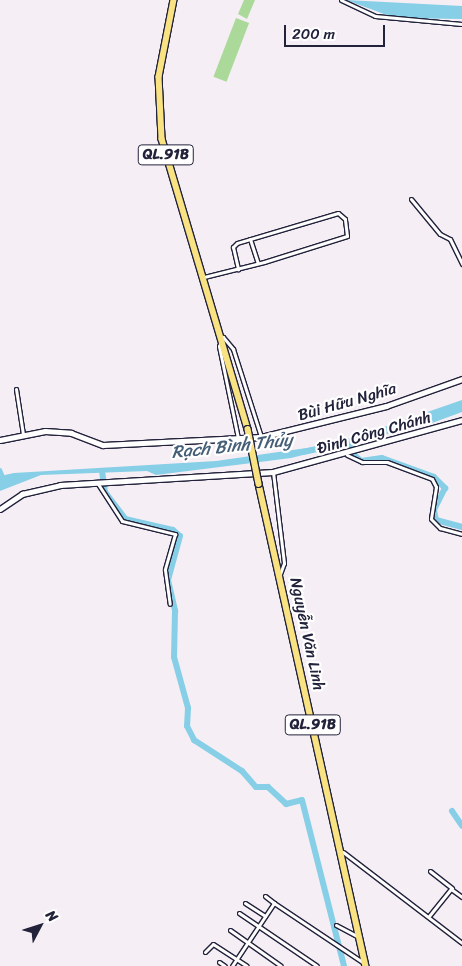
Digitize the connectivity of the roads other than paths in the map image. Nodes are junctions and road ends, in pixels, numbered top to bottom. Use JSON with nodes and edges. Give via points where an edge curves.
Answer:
{"nodes":[{"id":1,"x":174,"y":0,"type":"edge"},
{"id":2,"x":341,"y":0,"type":"edge"},
{"id":3,"x":462,"y":24,"type":"edge"},
{"id":4,"x":411,"y":199,"type":"dead end"},
{"id":5,"x":250,"y":239,"type":"junction"},
{"id":6,"x":258,"y":264,"type":"junction"},
{"id":7,"x":462,"y":264,"type":"edge"},
{"id":8,"x":238,"y":268,"type":"junction"},
{"id":9,"x":204,"y":277,"type":"junction"},
{"id":10,"x":223,"y":337,"type":"junction"},
{"id":11,"x":462,"y":379,"type":"edge"},
{"id":12,"x":16,"y":389,"type":"dead end"},
{"id":13,"x":462,"y":420,"type":"edge"},
{"id":14,"x":23,"y":434,"type":"junction"},
{"id":15,"x":261,"y":437,"type":"junction"},
{"id":16,"x":1,"y":439,"type":"edge"},
{"id":17,"x":238,"y":439,"type":"junction"},
{"id":18,"x":351,"y":454,"type":"junction"},
{"id":19,"x":273,"y":472,"type":"junction"},
{"id":20,"x":99,"y":484,"type":"junction"},
{"id":21,"x":0,"y":509,"type":"edge"},
{"id":22,"x":462,"y":534,"type":"edge"},
{"id":23,"x":280,"y":574,"type":"junction"},
{"id":24,"x":170,"y":604,"type":"dead end"},
{"id":25,"x":343,"y":852,"type":"junction"},
{"id":26,"x":430,"y":871,"type":"dead end"},
{"id":27,"x":452,"y":889,"type":"junction"},
{"id":28,"x":265,"y":896,"type":"dead end"},
{"id":29,"x":462,"y":897,"type":"edge"},
{"id":30,"x":245,"y":903,"type":"dead end"},
{"id":31,"x":274,"y":903,"type":"junction"},
{"id":32,"x":239,"y":913,"type":"dead end"},
{"id":33,"x":265,"y":916,"type":"junction"},
{"id":34,"x":429,"y":916,"type":"junction"},
{"id":35,"x":336,"y":925,"type":"dead end"},
{"id":36,"x":258,"y":926,"type":"junction"},
{"id":37,"x":230,"y":930,"type":"dead end"},
{"id":38,"x":361,"y":939,"type":"junction"},
{"id":39,"x":247,"y":943,"type":"junction"},
{"id":40,"x":462,"y":943,"type":"edge"},
{"id":41,"x":206,"y":952,"type":"dead end"},
{"id":42,"x":237,"y":959,"type":"junction"},
{"id":43,"x":219,"y":962,"type":"dead end"},
{"id":44,"x":366,"y":965,"type":"edge"},
{"id":45,"x":225,"y":966,"type":"edge"},
{"id":46,"x":232,"y":966,"type":"edge"},
{"id":47,"x":247,"y":966,"type":"edge"},
{"id":48,"x":281,"y":966,"type":"edge"},
{"id":49,"x":315,"y":966,"type":"edge"}],
"edges":[{"from":1,"to":9,"type":"highway","number":"QL.91B","via":[[158,109],[173,180]]},
{"from":2,"to":3,"type":"street","via":[[374,16]]},
{"from":4,"to":7,"type":"street","via":[[440,234],[450,239]]},
{"from":5,"to":6,"type":"street"},
{"from":5,"to":6,"type":"street","via":[[338,213],[344,219],[347,236]]},
{"from":5,"to":8,"type":"street","via":[[233,247]]},
{"from":6,"to":8,"type":"street"},
{"from":8,"to":9,"type":"street"},
{"from":9,"to":10,"type":"highway","number":"QL.91B"},
{"from":10,"to":15,"type":"street","via":[[235,356]]},
{"from":10,"to":17,"type":"street","via":[[219,346]]},
{"from":10,"to":23,"type":"highway","name":"Nguyễn Văn Linh","number":"QL.91B","bridge":true,"via":[[248,429]]},
{"from":11,"to":15,"type":"main road","name":"Bùi Hữu Nghĩa","via":[[386,406]]},
{"from":12,"to":14,"type":"street"},
{"from":13,"to":18,"type":"street","name":"Đinh Công Chánh"},
{"from":14,"to":16,"type":"main road","name":"Bùi Hữu Nghĩa"},
{"from":14,"to":17,"type":"main road","name":"Bùi Hữu Nghĩa","via":[[70,433],[110,446]]},
{"from":15,"to":17,"type":"main road","name":"Bùi Hữu Nghĩa"},
{"from":18,"to":19,"type":"street","name":"Đinh Công Chánh"},
{"from":18,"to":22,"type":"street","via":[[362,462],[387,462],[432,479],[436,487],[431,519],[440,528]]},
{"from":19,"to":20,"type":"street","name":"Đinh Công Chánh"},
{"from":19,"to":23,"type":"street","via":[[284,563]]},
{"from":20,"to":21,"type":"street","name":"Đinh Công Chánh","via":[[45,488],[22,494]]},
{"from":20,"to":24,"type":"street","via":[[122,521],[175,534],[164,570]]},
{"from":23,"to":25,"type":"highway","name":"Nguyễn Văn Linh","number":"QL.91B"},
{"from":25,"to":34,"type":"street"},
{"from":25,"to":38,"type":"highway","name":"Nguyễn Văn Linh","number":"QL.91B"},
{"from":26,"to":27,"type":"street"},
{"from":27,"to":29,"type":"street"},
{"from":27,"to":34,"type":"street"},
{"from":28,"to":31,"type":"street"},
{"from":30,"to":33,"type":"street"},
{"from":31,"to":33,"type":"street"},
{"from":31,"to":44,"type":"street"},
{"from":32,"to":36,"type":"street"},
{"from":33,"to":36,"type":"street"},
{"from":34,"to":40,"type":"street"},
{"from":35,"to":38,"type":"street"},
{"from":36,"to":39,"type":"street"},
{"from":36,"to":49,"type":"street"},
{"from":37,"to":39,"type":"street"},
{"from":38,"to":44,"type":"highway","name":"Nguyễn Văn Linh","number":"QL.91B"},
{"from":39,"to":42,"type":"street"},
{"from":39,"to":48,"type":"street"},
{"from":41,"to":42,"type":"street","via":[[211,944]]},
{"from":42,"to":46,"type":"street"},
{"from":42,"to":47,"type":"street"},
{"from":43,"to":45,"type":"street"}]}
